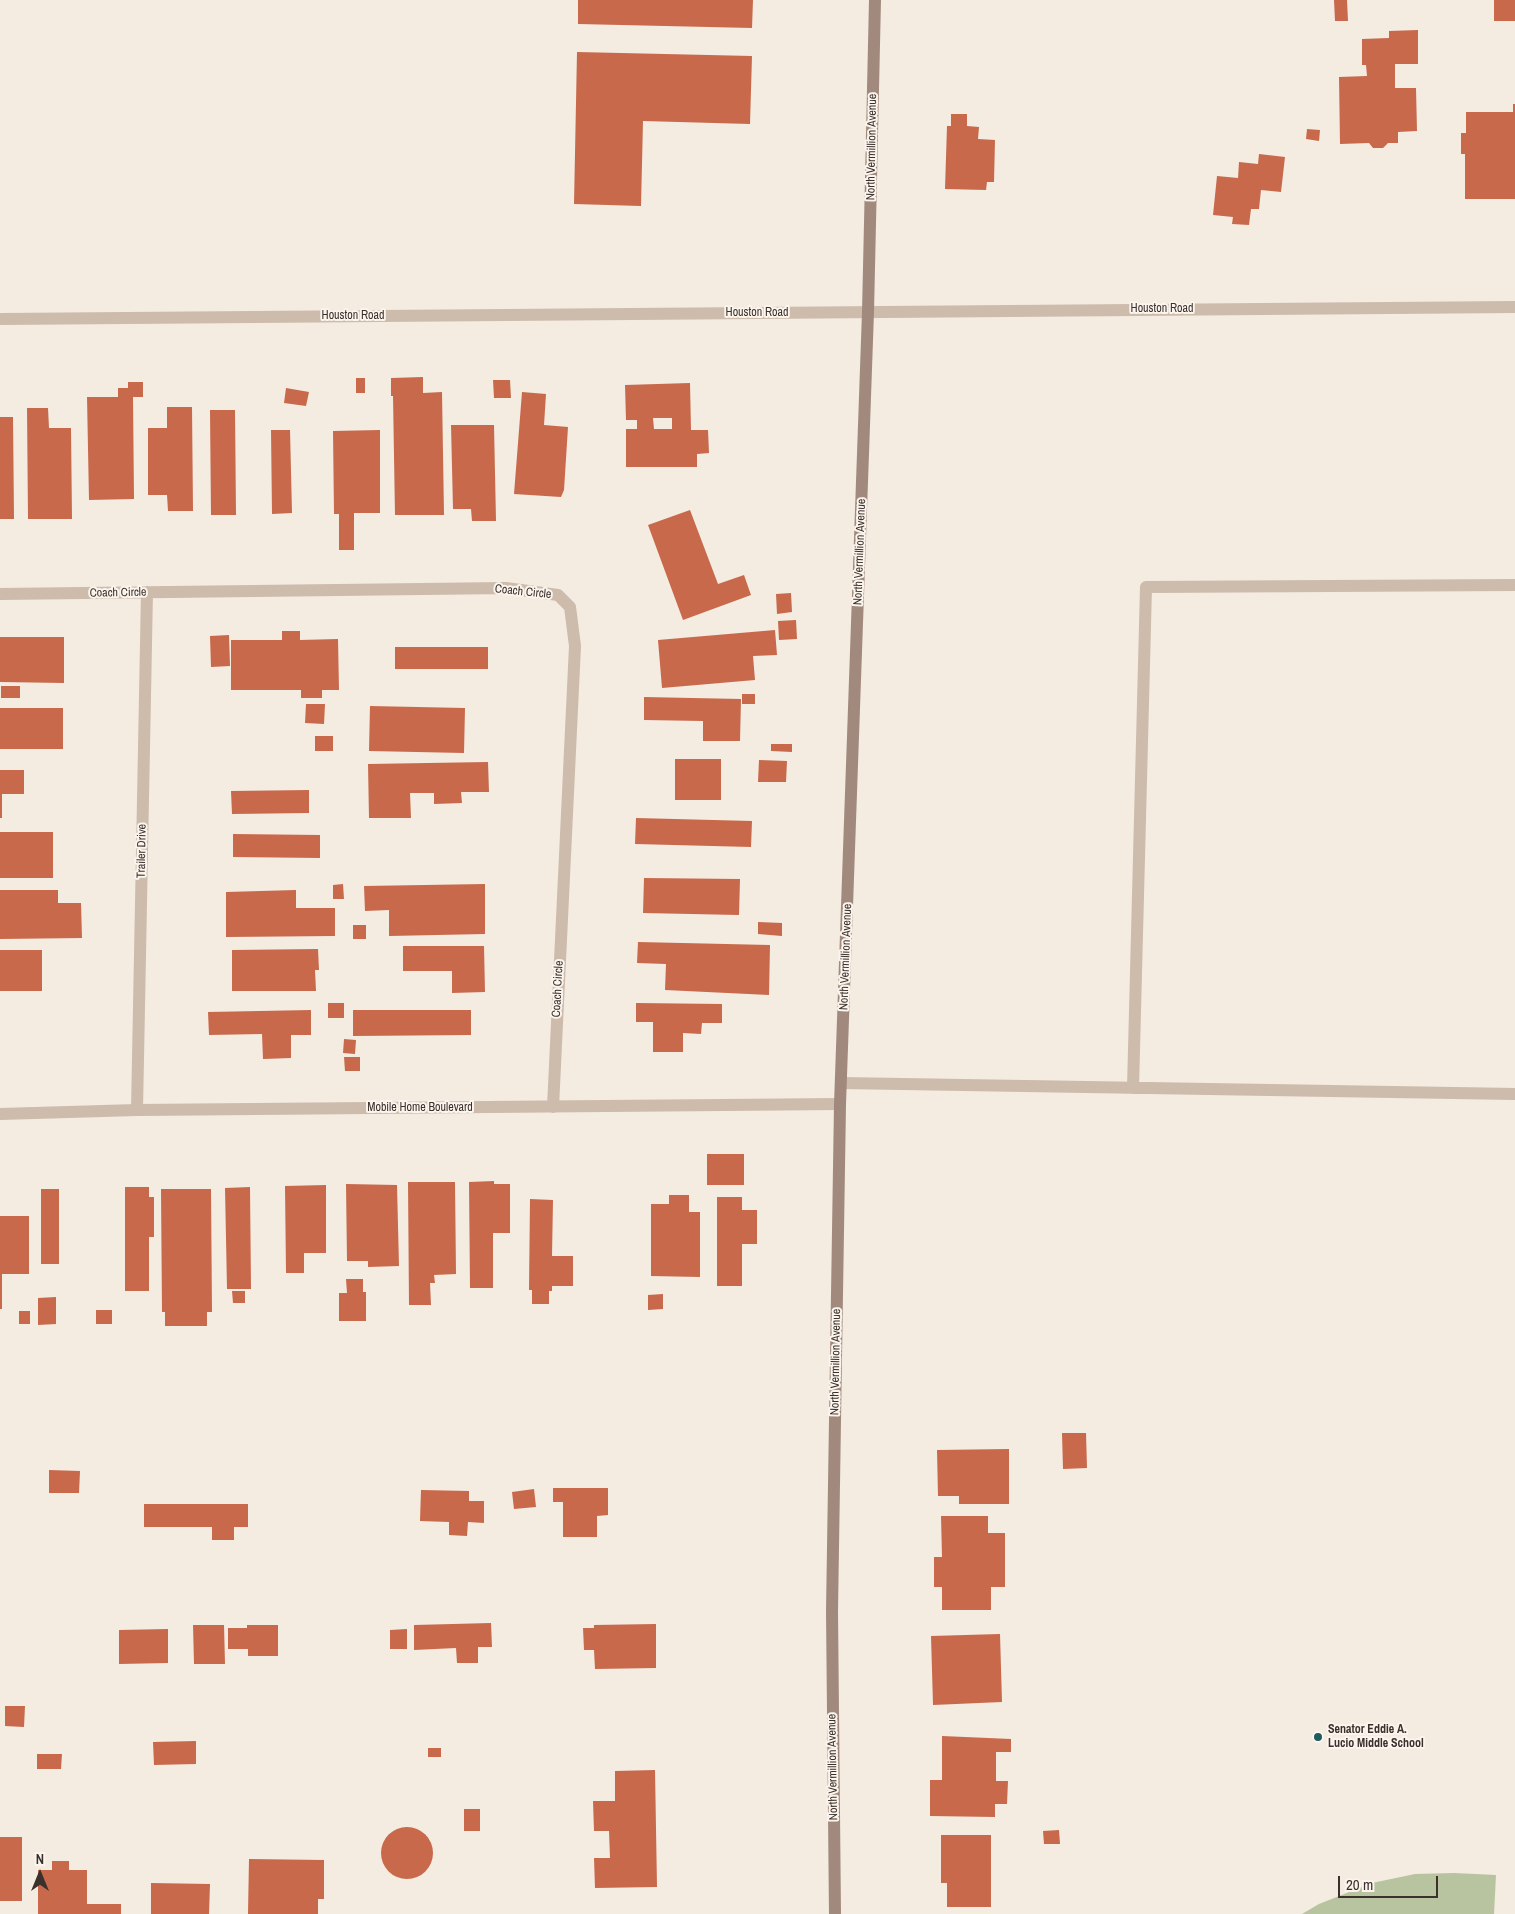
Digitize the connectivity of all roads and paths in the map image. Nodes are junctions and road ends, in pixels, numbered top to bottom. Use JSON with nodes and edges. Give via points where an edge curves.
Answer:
{"nodes":[{"id":1,"x":875,"y":0,"type":"edge"},
{"id":2,"x":1515,"y":307,"type":"edge"},
{"id":3,"x":868,"y":312,"type":"junction"},
{"id":4,"x":0,"y":319,"type":"edge"},
{"id":5,"x":1515,"y":585,"type":"edge"},
{"id":6,"x":147,"y":592,"type":"junction"},
{"id":7,"x":0,"y":594,"type":"edge"},
{"id":8,"x":841,"y":1084,"type":"junction"},
{"id":9,"x":1134,"y":1088,"type":"junction"},
{"id":10,"x":1515,"y":1094,"type":"edge"},
{"id":11,"x":840,"y":1104,"type":"junction"},
{"id":12,"x":553,"y":1107,"type":"junction"},
{"id":13,"x":137,"y":1110,"type":"junction"},
{"id":14,"x":0,"y":1114,"type":"edge"},
{"id":15,"x":834,"y":1914,"type":"edge"}],
"edges":[{"from":1,"to":3,"type":"street","name":"North Vermillion Avenue"},
{"from":2,"to":3,"type":"street","name":"Houston Road"},
{"from":3,"to":4,"type":"street","name":"Houston Road"},
{"from":3,"to":8,"type":"street","name":"North Vermillion Avenue"},
{"from":5,"to":9,"type":"street","via":[[1146,587]]},
{"from":6,"to":7,"type":"street","name":"Coach Circle"},
{"from":6,"to":12,"type":"street","name":"Coach Circle","via":[[506,588],[558,595],[570,607],[575,646]]},
{"from":6,"to":13,"type":"street","name":"Trailer Drive"},
{"from":8,"to":9,"type":"street"},
{"from":8,"to":11,"type":"street","name":"North Vermillion Avenue"},
{"from":9,"to":10,"type":"street"},
{"from":11,"to":12,"type":"street","name":"Mobile Home Boulevard"},
{"from":11,"to":15,"type":"street","name":"North Vermillion Avenue","via":[[832,1611]]},
{"from":12,"to":13,"type":"street","name":"Mobile Home Boulevard"},
{"from":13,"to":14,"type":"street","name":"Mobile Home Boulevard"}]}
